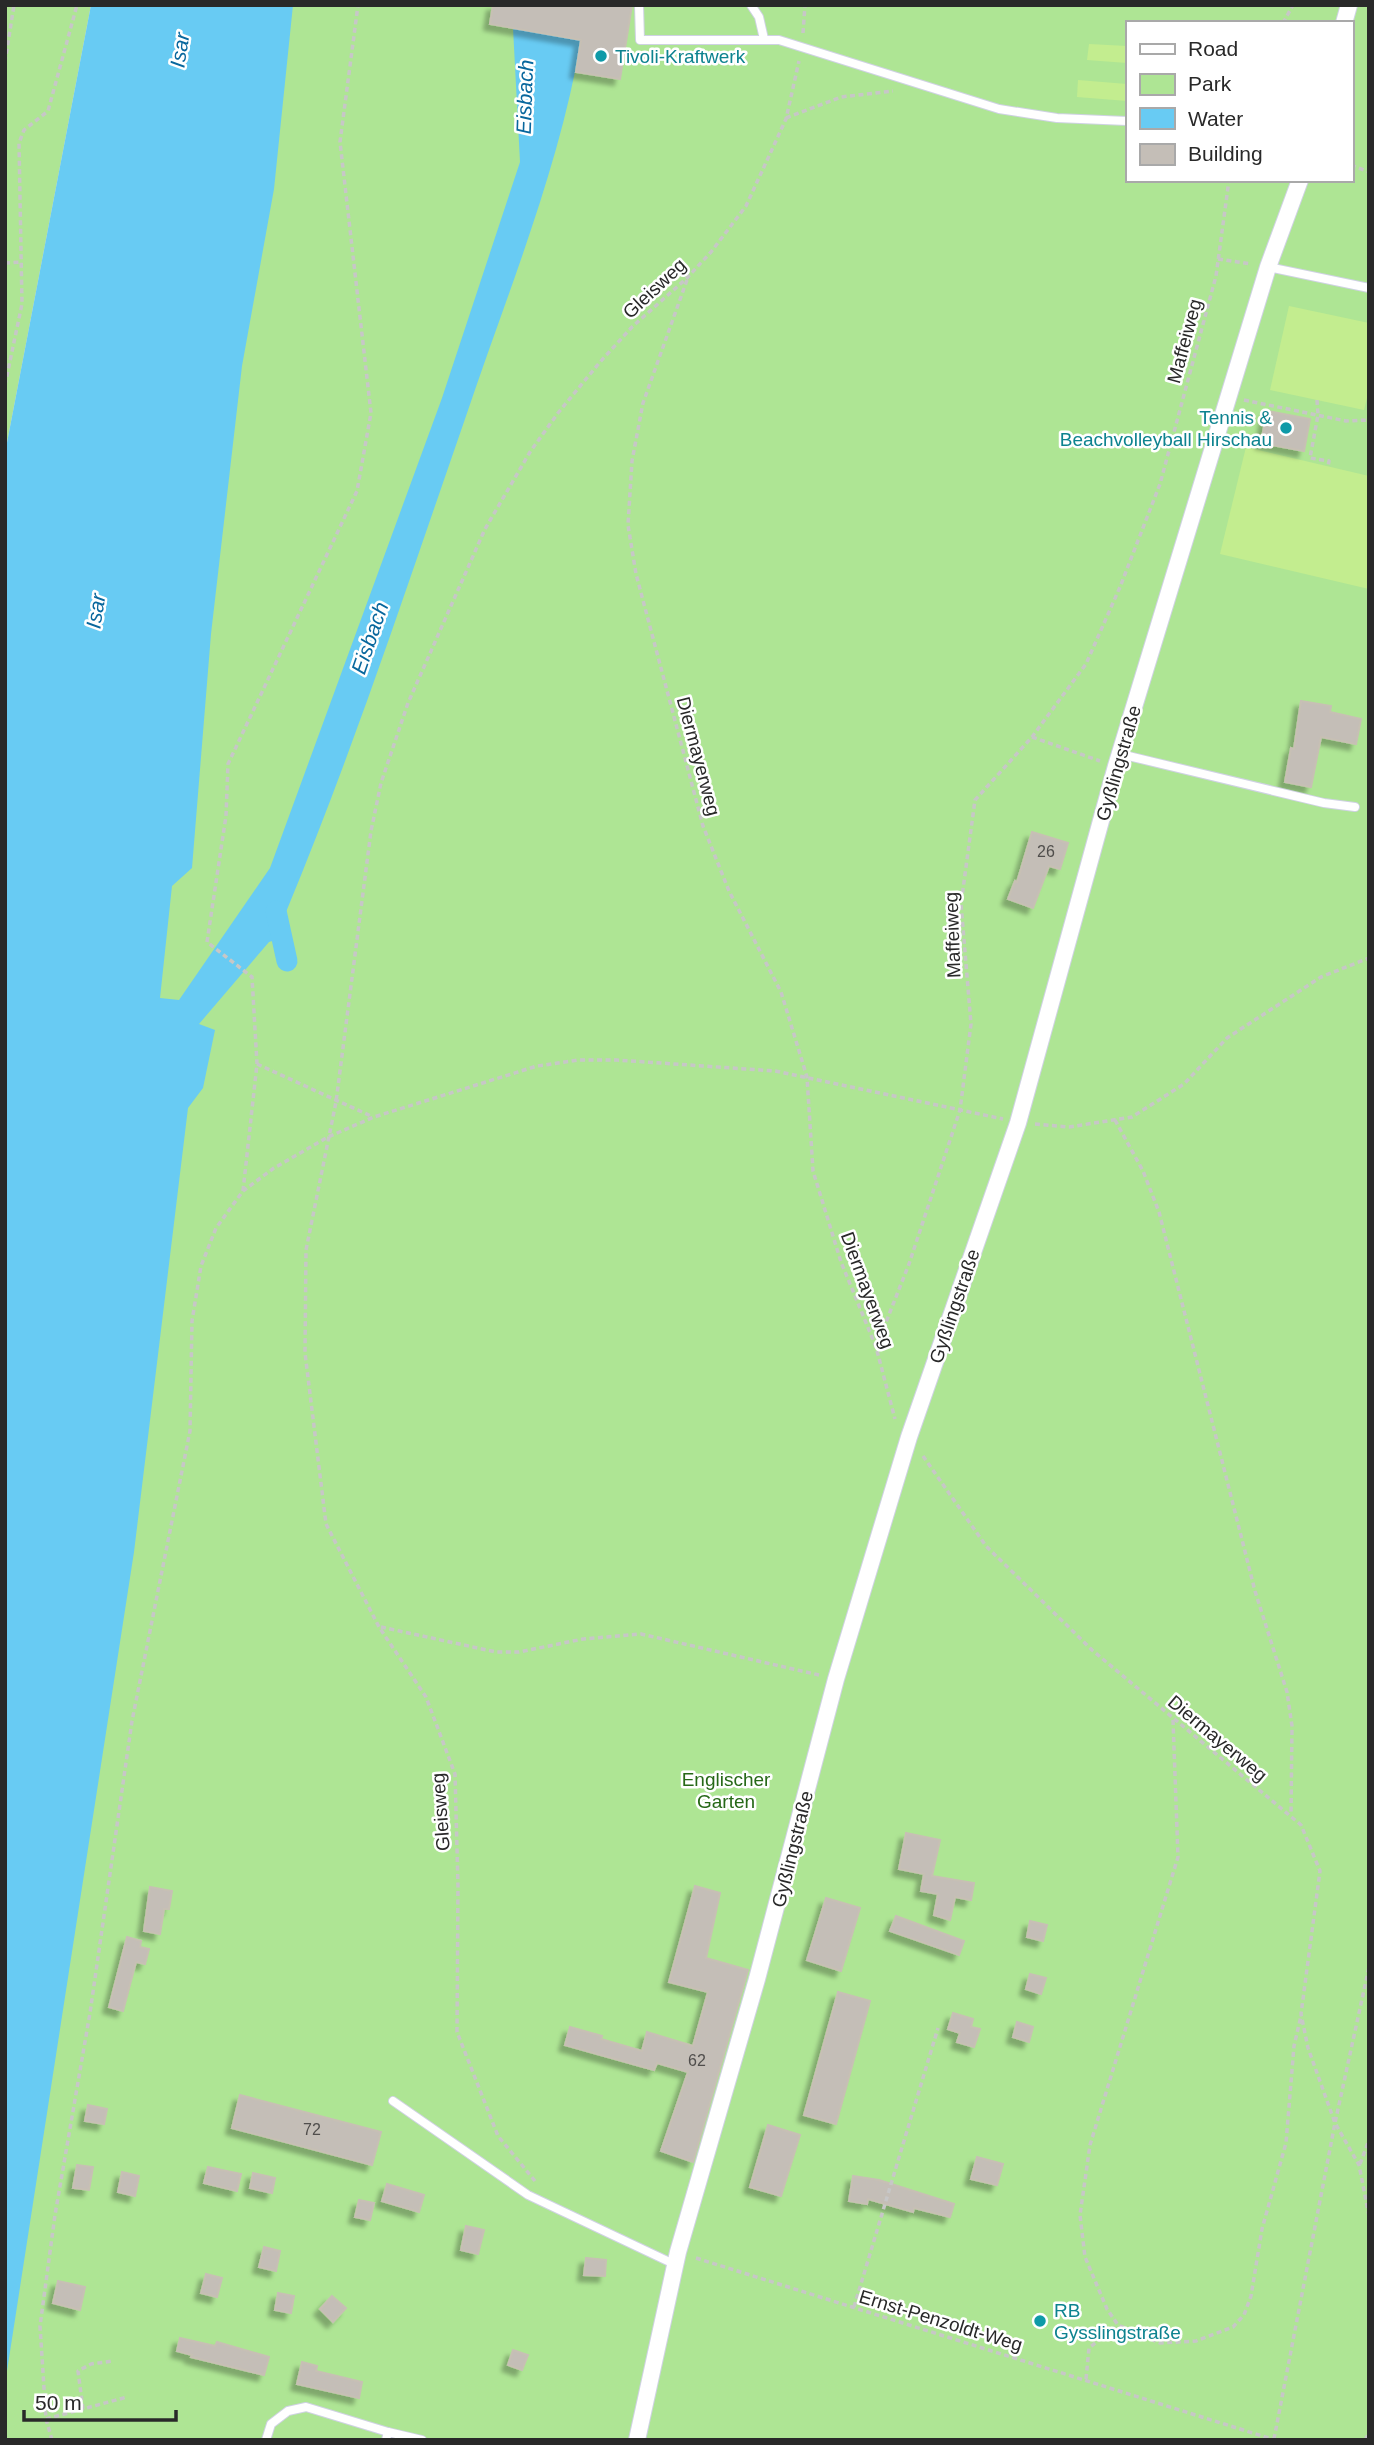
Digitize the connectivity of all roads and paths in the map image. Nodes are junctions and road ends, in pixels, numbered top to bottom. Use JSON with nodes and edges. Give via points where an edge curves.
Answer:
{"nodes":[{"id":1,"x":14,"y":5,"type":"edge"},
{"id":2,"x":77,"y":5,"type":"edge"},
{"id":3,"x":358,"y":5,"type":"edge"},
{"id":4,"x":639,"y":5,"type":"edge"},
{"id":5,"x":751,"y":5,"type":"edge"},
{"id":6,"x":805,"y":5,"type":"edge"},
{"id":7,"x":1293,"y":5,"type":"edge"},
{"id":8,"x":1284,"y":21,"type":"edge"},
{"id":9,"x":764,"y":39,"type":"junction"},
{"id":10,"x":802,"y":46,"type":"junction"},
{"id":11,"x":5,"y":62,"type":"edge"},
{"id":12,"x":923,"y":87,"type":"junction"},
{"id":13,"x":786,"y":118,"type":"junction"},
{"id":14,"x":1126,"y":121,"type":"edge"},
{"id":15,"x":1229,"y":182,"type":"edge"},
{"id":16,"x":1299,"y":182,"type":"edge"},
{"id":17,"x":1218,"y":259,"type":"junction"},
{"id":18,"x":5,"y":262,"type":"edge"},
{"id":19,"x":22,"y":262,"type":"junction"},
{"id":20,"x":1268,"y":267,"type":"junction"},
{"id":21,"x":687,"y":278,"type":"junction"},
{"id":22,"x":1369,"y":288,"type":"edge"},
{"id":23,"x":5,"y":385,"type":"edge"},
{"id":24,"x":1228,"y":397,"type":"junction"},
{"id":25,"x":1317,"y":400,"type":"dead end"},
{"id":26,"x":1318,"y":415,"type":"junction"},
{"id":27,"x":1369,"y":421,"type":"edge"},
{"id":28,"x":1328,"y":466,"type":"dead end"},
{"id":29,"x":1032,"y":737,"type":"junction"},
{"id":30,"x":1118,"y":760,"type":"junction"},
{"id":31,"x":1355,"y":807,"type":"dead end"},
{"id":32,"x":1369,"y":958,"type":"edge"},
{"id":33,"x":257,"y":1064,"type":"junction"},
{"id":34,"x":807,"y":1077,"type":"junction"},
{"id":35,"x":336,"y":1102,"type":"junction"},
{"id":36,"x":960,"y":1110,"type":"junction"},
{"id":37,"x":374,"y":1117,"type":"junction"},
{"id":38,"x":1115,"y":1120,"type":"junction"},
{"id":39,"x":1018,"y":1123,"type":"junction"},
{"id":40,"x":328,"y":1137,"type":"junction"},
{"id":41,"x":243,"y":1192,"type":"junction"},
{"id":42,"x":876,"y":1347,"type":"junction"},
{"id":43,"x":909,"y":1437,"type":"junction"},
{"id":44,"x":379,"y":1627,"type":"junction"},
{"id":45,"x":836,"y":1679,"type":"junction"},
{"id":46,"x":1173,"y":1718,"type":"junction"},
{"id":47,"x":1291,"y":1816,"type":"junction"},
{"id":48,"x":1369,"y":1967,"type":"edge"},
{"id":49,"x":1301,"y":2014,"type":"junction"},
{"id":50,"x":938,"y":2028,"type":"dead end"},
{"id":51,"x":393,"y":2101,"type":"dead end"},
{"id":52,"x":1335,"y":2123,"type":"junction"},
{"id":53,"x":1369,"y":2140,"type":"edge"},
{"id":54,"x":1359,"y":2165,"type":"junction"},
{"id":55,"x":536,"y":2183,"type":"dead end"},
{"id":56,"x":1369,"y":2216,"type":"edge"},
{"id":57,"x":677,"y":2259,"type":"junction"},
{"id":58,"x":854,"y":2307,"type":"junction"},
{"id":59,"x":1118,"y":2325,"type":"junction"},
{"id":60,"x":113,"y":2361,"type":"dead end"},
{"id":61,"x":1086,"y":2380,"type":"junction"},
{"id":62,"x":127,"y":2397,"type":"dead end"},
{"id":63,"x":83,"y":2409,"type":"junction"},
{"id":64,"x":46,"y":2419,"type":"junction"},
{"id":65,"x":1369,"y":2433,"type":"edge"},
{"id":66,"x":387,"y":2436,"type":"edge"},
{"id":67,"x":52,"y":2440,"type":"edge"},
{"id":68,"x":266,"y":2440,"type":"edge"},
{"id":69,"x":422,"y":2440,"type":"edge"},
{"id":70,"x":637,"y":2440,"type":"edge"},
{"id":71,"x":1274,"y":2440,"type":"edge"},
{"id":72,"x":1365,"y":2440,"type":"edge"}],
"edges":[{"from":1,"to":11,"type":"path"},
{"from":2,"to":19,"type":"path","via":[[48,111],[24,130],[19,143]]},
{"from":3,"to":33,"type":"path","via":[[341,142],[371,414],[357,491],[228,764],[226,816],[207,942],[252,977]]},
{"from":4,"to":9,"type":"lane","via":[[640,40]]},
{"from":5,"to":9,"type":"lane"},
{"from":6,"to":10,"type":"path","name":"Gleisweg"},
{"from":7,"to":8,"type":"path"},
{"from":9,"to":10,"type":"lane"},
{"from":10,"to":12,"type":"lane"},
{"from":10,"to":13,"type":"path","name":"Gleisweg"},
{"from":12,"to":13,"type":"path","via":[[841,97]]},
{"from":12,"to":14,"type":"lane","via":[[1026,114]]},
{"from":13,"to":21,"type":"path","name":"Gleisweg","via":[[746,206]]},
{"from":15,"to":17,"type":"path","name":"Maffeiweg"},
{"from":16,"to":20,"type":"street","name":"Gyßlingstraße"},
{"from":17,"to":20,"type":"path"},
{"from":17,"to":29,"type":"path","name":"Maffeiweg","via":[[1160,484],[1086,664]]},
{"from":18,"to":19,"type":"path"},
{"from":19,"to":23,"type":"path","via":[[22,304]]},
{"from":20,"to":22,"type":"lane"},
{"from":20,"to":24,"type":"street","name":"Gyßlingstraße"},
{"from":21,"to":34,"type":"path","name":"Diermayerweg","via":[[643,403],[632,461],[628,525],[654,647],[703,827],[729,891],[781,992]]},
{"from":21,"to":35,"type":"path","name":"Gleisweg","via":[[632,327],[530,452],[485,529],[408,703],[381,783],[371,831]]},
{"from":24,"to":26,"type":"path"},
{"from":24,"to":30,"type":"street","name":"Gyßlingstraße"},
{"from":25,"to":26,"type":"path"},
{"from":26,"to":27,"type":"path"},
{"from":26,"to":28,"type":"path","via":[[1310,457],[1329,461]]},
{"from":29,"to":30,"type":"path"},
{"from":29,"to":36,"type":"path","name":"Maffeiweg","via":[[975,800],[961,904],[971,1024]]},
{"from":30,"to":31,"type":"lane"},
{"from":30,"to":39,"type":"street","name":"Gyßlingstraße"},
{"from":32,"to":38,"type":"path","via":[[1321,977],[1227,1038],[1184,1084],[1132,1117]]},
{"from":33,"to":35,"type":"path"},
{"from":33,"to":41,"type":"path"},
{"from":34,"to":36,"type":"path"},
{"from":34,"to":37,"type":"path","via":[[579,1060],[537,1066]]},
{"from":34,"to":42,"type":"path","name":"Diermayerweg","via":[[813,1171],[841,1262]]},
{"from":35,"to":37,"type":"path"},
{"from":35,"to":40,"type":"path","name":"Gleisweg"},
{"from":36,"to":39,"type":"path"},
{"from":36,"to":42,"type":"path","name":"Maffeiweg"},
{"from":37,"to":40,"type":"path"},
{"from":38,"to":39,"type":"path","via":[[1069,1127]]},
{"from":38,"to":47,"type":"path","via":[[1159,1212],[1255,1591],[1287,1692],[1292,1726]]},
{"from":39,"to":43,"type":"street","name":"Gyßlingstraße"},
{"from":40,"to":41,"type":"path"},
{"from":40,"to":44,"type":"path","name":"Gleisweg","via":[[306,1250],[305,1353],[326,1524]]},
{"from":41,"to":64,"type":"path","via":[[216,1228],[201,1266],[192,1321],[190,1431],[132,1721],[40,2326]]},
{"from":42,"to":43,"type":"path","name":"Diermayerweg","via":[[894,1417]]},
{"from":43,"to":45,"type":"street","name":"Gyßlingstraße"},
{"from":43,"to":46,"type":"path","name":"Diermayerweg","via":[[986,1546],[1092,1650]]},
{"from":44,"to":45,"type":"path","via":[[496,1653],[641,1634]]},
{"from":44,"to":55,"type":"path","name":"Gleisweg","via":[[426,1697],[454,1774],[457,2032],[498,2136]]},
{"from":45,"to":57,"type":"street","name":"Gyßlingstraße"},
{"from":46,"to":47,"type":"path","name":"Diermayerweg"},
{"from":46,"to":59,"type":"path","via":[[1178,1857],[1090,2145],[1080,2215],[1085,2257]]},
{"from":47,"to":49,"type":"path","name":"Diermayerweg","via":[[1301,1825],[1320,1871]]},
{"from":48,"to":52,"type":"path"},
{"from":49,"to":52,"type":"path","name":"Diermayerweg"},
{"from":49,"to":59,"type":"path","via":[[1286,2143],[1244,2315],[1233,2327],[1196,2342],[1160,2343]]},
{"from":50,"to":58,"type":"path"},
{"from":51,"to":57,"type":"lane","via":[[528,2195]]},
{"from":52,"to":54,"type":"path","name":"Diermayerweg"},
{"from":52,"to":71,"type":"path"},
{"from":53,"to":54,"type":"path"},
{"from":54,"to":56,"type":"path"},
{"from":57,"to":58,"type":"path","name":"Ernst-Penzoldt-Weg"},
{"from":57,"to":70,"type":"street","name":"Gyßlingstraße"},
{"from":58,"to":61,"type":"path","name":"Ernst-Penzoldt-Weg"},
{"from":59,"to":61,"type":"path","via":[[1089,2348]]},
{"from":60,"to":63,"type":"path","via":[[78,2371]]},
{"from":61,"to":71,"type":"path","name":"Ernst-Penzoldt-Weg"},
{"from":62,"to":63,"type":"path"},
{"from":63,"to":64,"type":"path"},
{"from":64,"to":67,"type":"path"},
{"from":65,"to":72,"type":"path"},
{"from":66,"to":68,"type":"lane","via":[[306,2407],[288,2411],[271,2424]]},
{"from":66,"to":69,"type":"lane"}]}
